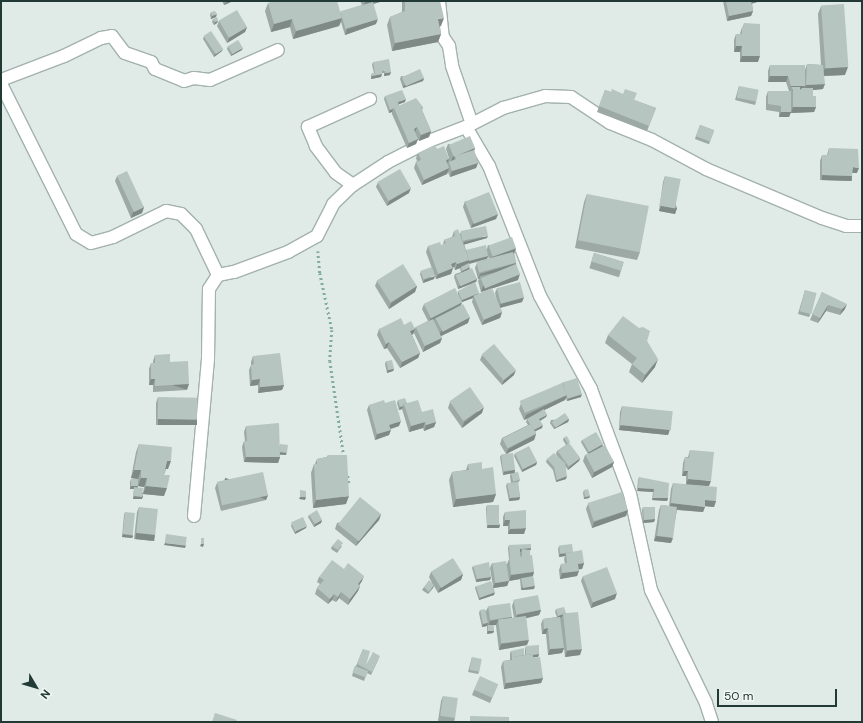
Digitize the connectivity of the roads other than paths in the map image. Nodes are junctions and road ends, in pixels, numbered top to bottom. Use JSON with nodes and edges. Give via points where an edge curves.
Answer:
{"nodes":[{"id":1,"x":439,"y":1,"type":"edge"},
{"id":2,"x":278,"y":50,"type":"dead end"},
{"id":3,"x":1,"y":80,"type":"edge"},
{"id":4,"x":1,"y":84,"type":"edge"},
{"id":5,"x":370,"y":99,"type":"dead end"},
{"id":6,"x":469,"y":126,"type":"junction"},
{"id":7,"x":353,"y":185,"type":"junction"},
{"id":8,"x":862,"y":226,"type":"edge"},
{"id":9,"x":218,"y":275,"type":"junction"},
{"id":10,"x":194,"y":516,"type":"dead end"},
{"id":11,"x":712,"y":722,"type":"edge"}],
"edges":[{"from":1,"to":6,"type":"street","via":[[443,38],[449,46]]},
{"from":2,"to":3,"type":"street","via":[[210,80],[194,78],[184,81],[155,69],[151,62],[125,53],[112,36]]},
{"from":4,"to":9,"type":"street","via":[[76,234],[91,243],[113,237],[166,211],[181,214],[196,229]]},
{"from":5,"to":7,"type":"street","via":[[308,127],[320,152],[336,173]]},
{"from":6,"to":7,"type":"street","via":[[429,141],[388,162]]},
{"from":6,"to":8,"type":"street","via":[[503,108],[545,96],[571,97],[610,123],[652,140],[706,169],[822,218],[846,226]]},
{"from":6,"to":11,"type":"street","via":[[489,166],[540,296],[591,389],[630,494],[651,590],[706,703]]},
{"from":7,"to":9,"type":"street","via":[[333,204],[317,236],[288,252],[234,272]]},
{"from":9,"to":10,"type":"street","via":[[209,289],[208,359]]}]}
